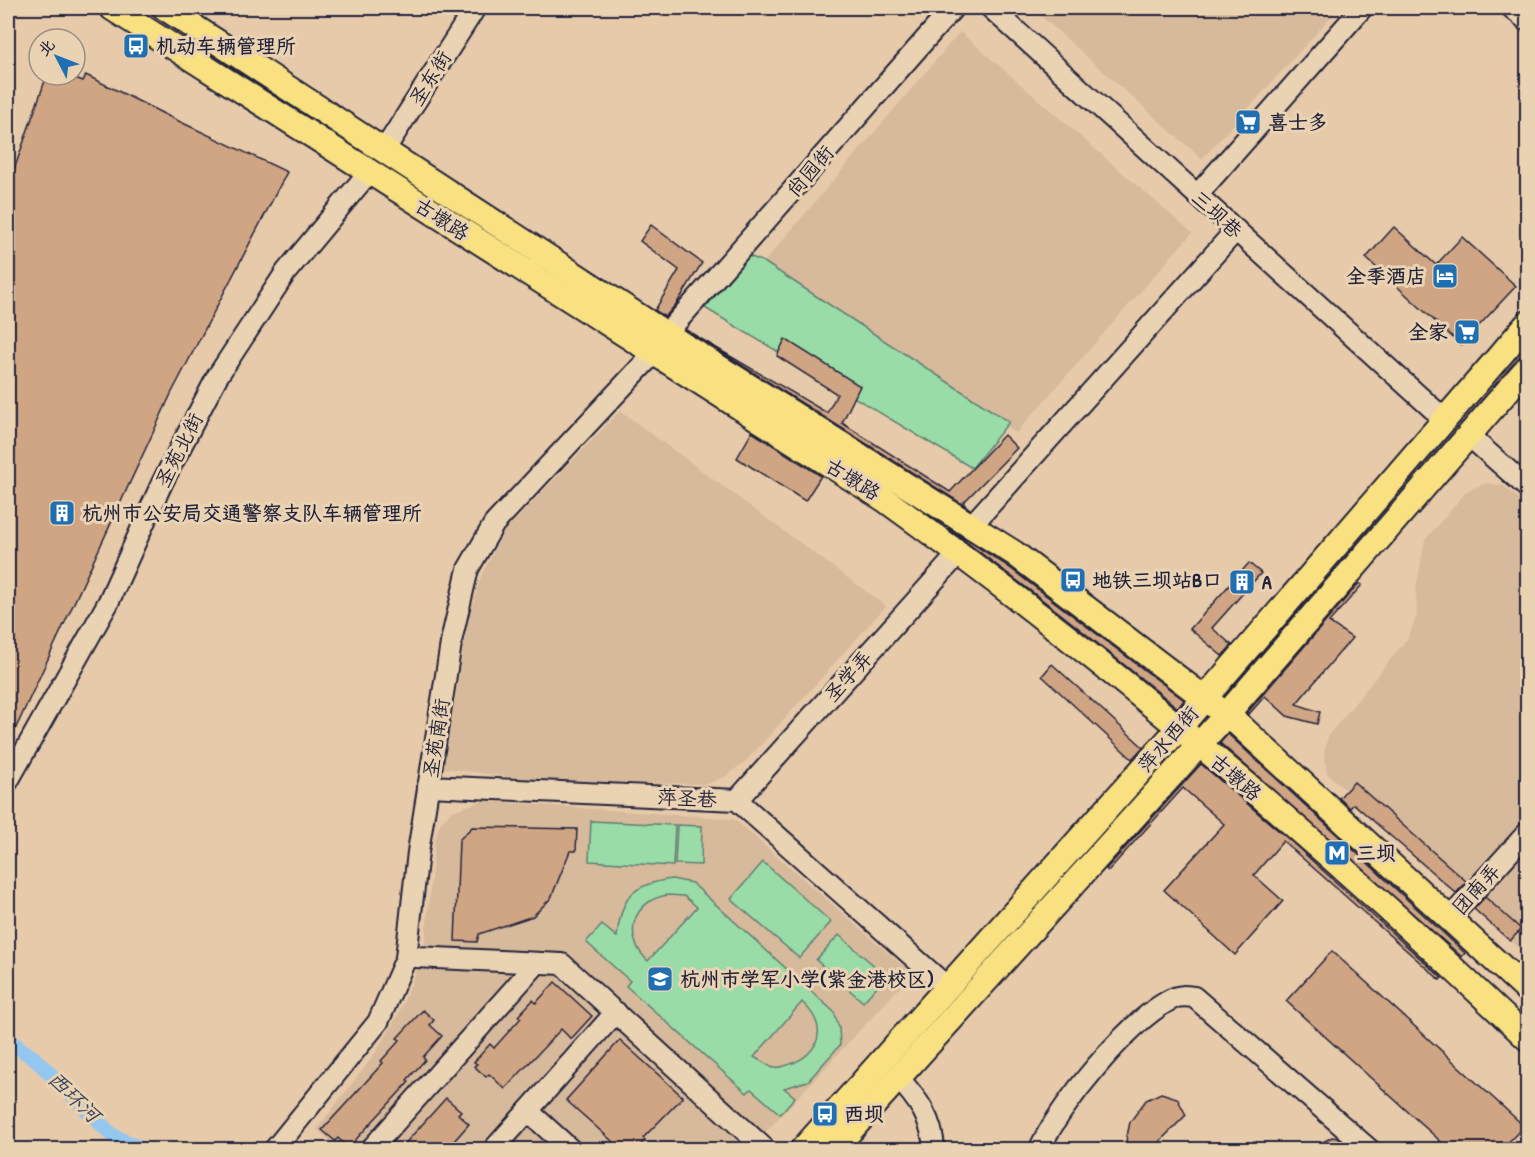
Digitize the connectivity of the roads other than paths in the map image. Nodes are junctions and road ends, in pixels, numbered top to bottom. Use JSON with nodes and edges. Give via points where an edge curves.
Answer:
{"nodes":[{"id":1,"x":112,"y":8,"type":"edge"},
{"id":2,"x":165,"y":8,"type":"edge"},
{"id":3,"x":475,"y":8,"type":"edge"},
{"id":4,"x":953,"y":8,"type":"edge"},
{"id":5,"x":991,"y":8,"type":"edge"},
{"id":6,"x":1362,"y":8,"type":"edge"},
{"id":7,"x":1512,"y":8,"type":"edge"},
{"id":8,"x":1527,"y":21,"type":"edge"},
{"id":9,"x":385,"y":149,"type":"junction"},
{"id":10,"x":369,"y":172,"type":"junction"},
{"id":11,"x":1197,"y":195,"type":"junction"},
{"id":12,"x":1236,"y":230,"type":"junction"},
{"id":13,"x":1527,"y":323,"type":"edge"},
{"id":14,"x":666,"y":334,"type":"junction"},
{"id":15,"x":653,"y":354,"type":"junction"},
{"id":16,"x":1527,"y":367,"type":"edge"},
{"id":17,"x":1444,"y":419,"type":"junction"},
{"id":18,"x":1468,"y":435,"type":"junction"},
{"id":19,"x":1527,"y":488,"type":"edge"},
{"id":20,"x":971,"y":525,"type":"junction"},
{"id":21,"x":959,"y":553,"type":"junction"},
{"id":22,"x":1205,"y":697,"type":"junction"},
{"id":23,"x":1226,"y":714,"type":"junction"},
{"id":24,"x":1179,"y":728,"type":"junction"},
{"id":25,"x":1198,"y":744,"type":"junction"},
{"id":26,"x":8,"y":781,"type":"edge"},
{"id":27,"x":428,"y":786,"type":"junction"},
{"id":28,"x":737,"y":800,"type":"junction"},
{"id":29,"x":1527,"y":832,"type":"edge"},
{"id":30,"x":1449,"y":919,"type":"junction"},
{"id":31,"x":415,"y":957,"type":"dead end"},
{"id":32,"x":537,"y":963,"type":"junction"},
{"id":33,"x":947,"y":987,"type":"junction"},
{"id":34,"x":1527,"y":991,"type":"edge"},
{"id":35,"x":616,"y":1012,"type":"junction"},
{"id":36,"x":1527,"y":1039,"type":"edge"},
{"id":37,"x":898,"y":1078,"type":"junction"},
{"id":38,"x":528,"y":1111,"type":"junction"},
{"id":39,"x":373,"y":1148,"type":"dead end"},
{"id":40,"x":274,"y":1149,"type":"edge"},
{"id":41,"x":493,"y":1149,"type":"edge"},
{"id":42,"x":571,"y":1149,"type":"edge"},
{"id":43,"x":766,"y":1149,"type":"edge"},
{"id":44,"x":802,"y":1149,"type":"edge"},
{"id":45,"x":833,"y":1149,"type":"edge"},
{"id":46,"x":934,"y":1149,"type":"edge"},
{"id":47,"x":1039,"y":1149,"type":"edge"},
{"id":48,"x":1370,"y":1149,"type":"edge"}],
"edges":[{"from":1,"to":10,"type":"main road","name":"古墩路"},
{"from":2,"to":9,"type":"main road","name":"古墩路"},
{"from":3,"to":9,"type":"street","name":"圣东街"},
{"from":4,"to":14,"type":"street","name":"尚园街"},
{"from":5,"to":11,"type":"street","name":"三坝巷"},
{"from":6,"to":11,"type":"street"},
{"from":7,"to":8,"type":"street"},
{"from":9,"to":14,"type":"main road","name":"古墩路"},
{"from":10,"to":15,"type":"main road","name":"古墩路"},
{"from":10,"to":26,"type":"street","name":"圣苑北街","via":[[286,272],[217,377],[162,483],[108,603]]},
{"from":11,"to":12,"type":"street","name":"三坝巷"},
{"from":12,"to":17,"type":"street","name":"三坝巷"},
{"from":12,"to":20,"type":"street"},
{"from":13,"to":17,"type":"main road","name":"萍水西街"},
{"from":14,"to":20,"type":"main road","name":"古墩路"},
{"from":15,"to":21,"type":"main road","name":"古墩路","via":[[884,499]]},
{"from":15,"to":27,"type":"street","name":"圣苑南街","via":[[494,524],[468,569],[452,637]]},
{"from":16,"to":18,"type":"main road","name":"萍水西街"},
{"from":17,"to":22,"type":"main road","name":"萍水西街"},
{"from":18,"to":19,"type":"street"},
{"from":18,"to":23,"type":"main road","name":"萍水西街"},
{"from":20,"to":22,"type":"main road","name":"古墩路"},
{"from":21,"to":24,"type":"main road","name":"古墩路"},
{"from":21,"to":28,"type":"street","name":"圣学弄"},
{"from":22,"to":23,"type":"main road","name":"古墩路"},
{"from":22,"to":24,"type":"main road","name":"萍水西街"},
{"from":23,"to":25,"type":"main road","name":"萍水西街"},
{"from":23,"to":30,"type":"main road","name":"古墩路"},
{"from":24,"to":25,"type":"main road","name":"古墩路"},
{"from":24,"to":33,"type":"main road","name":"萍水西街"},
{"from":25,"to":36,"type":"main road","name":"古墩路","via":[[1437,952]]},
{"from":25,"to":37,"type":"main road","name":"萍水西街"},
{"from":27,"to":28,"type":"street","name":"萍圣巷"},
{"from":27,"to":40,"type":"street","name":"圣苑南街","via":[[406,958],[401,970],[378,1022]]},
{"from":28,"to":33,"type":"street","name":"萍圣巷"},
{"from":29,"to":30,"type":"street","name":"团南弄"},
{"from":30,"to":34,"type":"main road","name":"古墩路"},
{"from":31,"to":32,"type":"street"},
{"from":32,"to":35,"type":"street","via":[[562,964]]},
{"from":32,"to":39,"type":"street"},
{"from":33,"to":44,"type":"main road","name":"萍水西街"},
{"from":35,"to":38,"type":"street"},
{"from":35,"to":43,"type":"street"},
{"from":37,"to":45,"type":"main road","name":"萍水西街"},
{"from":37,"to":46,"type":"street","via":[[928,1118]]},
{"from":38,"to":41,"type":"street"},
{"from":38,"to":42,"type":"street"},
{"from":47,"to":48,"type":"street","via":[[1093,1069],[1144,1020],[1171,999],[1183,995],[1194,998]]}]}
